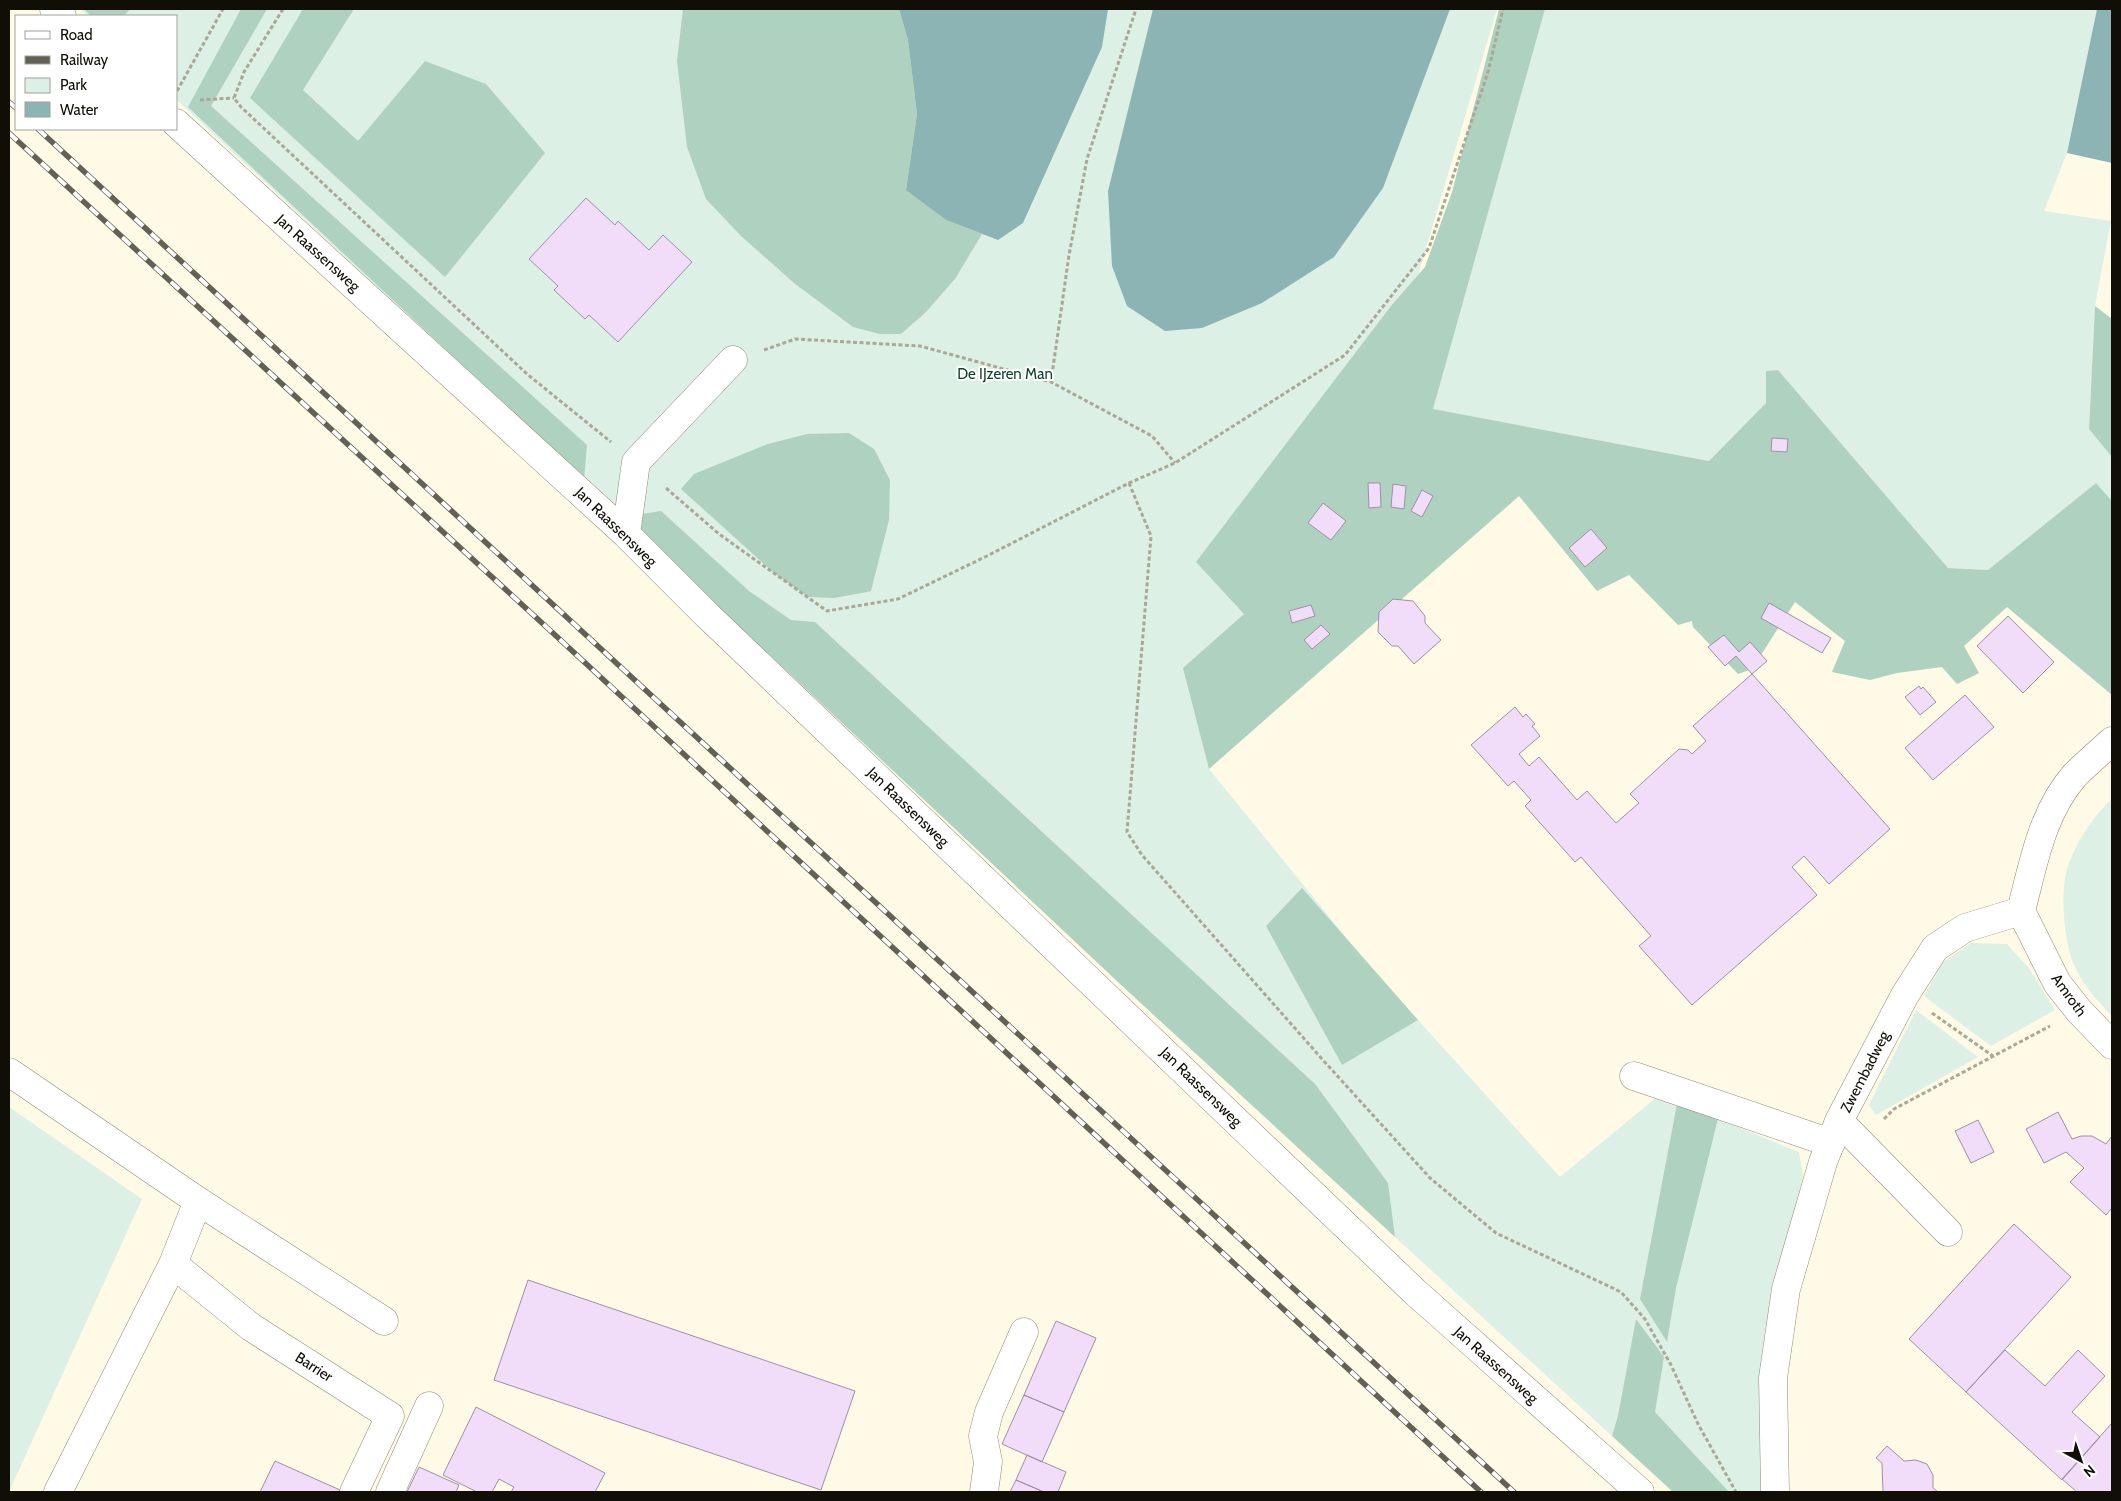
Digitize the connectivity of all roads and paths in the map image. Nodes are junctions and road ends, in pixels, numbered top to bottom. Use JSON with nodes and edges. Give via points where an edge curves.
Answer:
{"nodes":[{"id":1,"x":223,"y":9,"type":"edge"},
{"id":2,"x":283,"y":9,"type":"edge"},
{"id":3,"x":1136,"y":9,"type":"edge"},
{"id":4,"x":1503,"y":9,"type":"edge"},
{"id":5,"x":178,"y":88,"type":"edge"},
{"id":6,"x":234,"y":98,"type":"junction"},
{"id":7,"x":184,"y":113,"type":"edge"},
{"id":8,"x":733,"y":360,"type":"joint"},
{"id":9,"x":1052,"y":382,"type":"junction"},
{"id":10,"x":636,"y":462,"type":"junction"},
{"id":11,"x":1175,"y":463,"type":"junction"},
{"id":12,"x":1129,"y":484,"type":"junction"},
{"id":13,"x":626,"y":534,"type":"junction"},
{"id":14,"x":2112,"y":741,"type":"edge"},
{"id":15,"x":2021,"y":911,"type":"junction"},
{"id":16,"x":1905,"y":995,"type":"junction"},
{"id":17,"x":2079,"y":1011,"type":"junction"},
{"id":18,"x":2112,"y":1045,"type":"edge"},
{"id":19,"x":1993,"y":1056,"type":"junction"},
{"id":20,"x":9,"y":1072,"type":"edge"},
{"id":21,"x":1634,"y":1076,"type":"dead end"},
{"id":22,"x":1835,"y":1132,"type":"junction"},
{"id":23,"x":1859,"y":1141,"type":"junction"},
{"id":24,"x":198,"y":1201,"type":"junction"},
{"id":25,"x":1948,"y":1232,"type":"dead end"},
{"id":26,"x":173,"y":1264,"type":"junction"},
{"id":27,"x":384,"y":1321,"type":"dead end"},
{"id":28,"x":1024,"y":1332,"type":"dead end"},
{"id":29,"x":429,"y":1406,"type":"dead end"},
{"id":30,"x":58,"y":1492,"type":"edge"},
{"id":31,"x":354,"y":1492,"type":"edge"},
{"id":32,"x":390,"y":1492,"type":"edge"},
{"id":33,"x":984,"y":1492,"type":"edge"},
{"id":34,"x":1640,"y":1492,"type":"edge"},
{"id":35,"x":1736,"y":1492,"type":"edge"},
{"id":36,"x":1775,"y":1492,"type":"edge"}],
"edges":[{"from":1,"to":5,"type":"path"},
{"from":2,"to":6,"type":"path","via":[[244,72]]},
{"from":3,"to":9,"type":"path","via":[[1087,159],[1069,255]]},
{"from":4,"to":11,"type":"path","via":[[1488,72],[1429,248],[1346,355]]},
{"from":6,"to":7,"type":"path","via":[[200,100]]},
{"from":6,"to":10,"type":"path","via":[[527,374]]},
{"from":7,"to":13,"type":"street","name":"Jan Raassensweg"},
{"from":8,"to":9,"type":"path","via":[[795,339],[920,346]]},
{"from":8,"to":10,"type":"street"},
{"from":9,"to":11,"type":"path","via":[[1152,436]]},
{"from":10,"to":12,"type":"path","via":[[719,534],[826,611],[898,599]]},
{"from":10,"to":13,"type":"street"},
{"from":11,"to":12,"type":"path"},
{"from":12,"to":35,"type":"path","via":[[1151,536],[1127,832],[1155,870],[1430,1178],[1496,1233],[1621,1292],[1645,1320],[1672,1365],[1698,1424]]},
{"from":13,"to":34,"type":"street","name":"Jan Raassensweg","via":[[1415,1292]]},
{"from":14,"to":15,"type":"street","via":[[2074,776],[2053,807],[2038,846]]},
{"from":15,"to":16,"type":"street","name":"Zwembadweg","via":[[1965,928],[1935,948]]},
{"from":15,"to":17,"type":"street","name":"Amroth","via":[[2057,984]]},
{"from":16,"to":19,"type":"path"},
{"from":16,"to":22,"type":"street","name":"Zwembadweg"},
{"from":17,"to":18,"type":"street","name":"Amroth"},
{"from":17,"to":19,"type":"path"},
{"from":19,"to":23,"type":"path","via":[[1894,1109]]},
{"from":20,"to":24,"type":"street"},
{"from":21,"to":22,"type":"street"},
{"from":22,"to":23,"type":"street"},
{"from":22,"to":36,"type":"street","name":"Zwembadweg","via":[[1786,1289],[1773,1378]]},
{"from":23,"to":25,"type":"street"},
{"from":24,"to":26,"type":"street"},
{"from":24,"to":27,"type":"street"},
{"from":26,"to":30,"type":"street"},
{"from":26,"to":31,"type":"street","name":"Barrier","via":[[251,1327],[390,1416]]},
{"from":28,"to":33,"type":"street","via":[[982,1436],[988,1462]]},
{"from":29,"to":32,"type":"street"}]}
